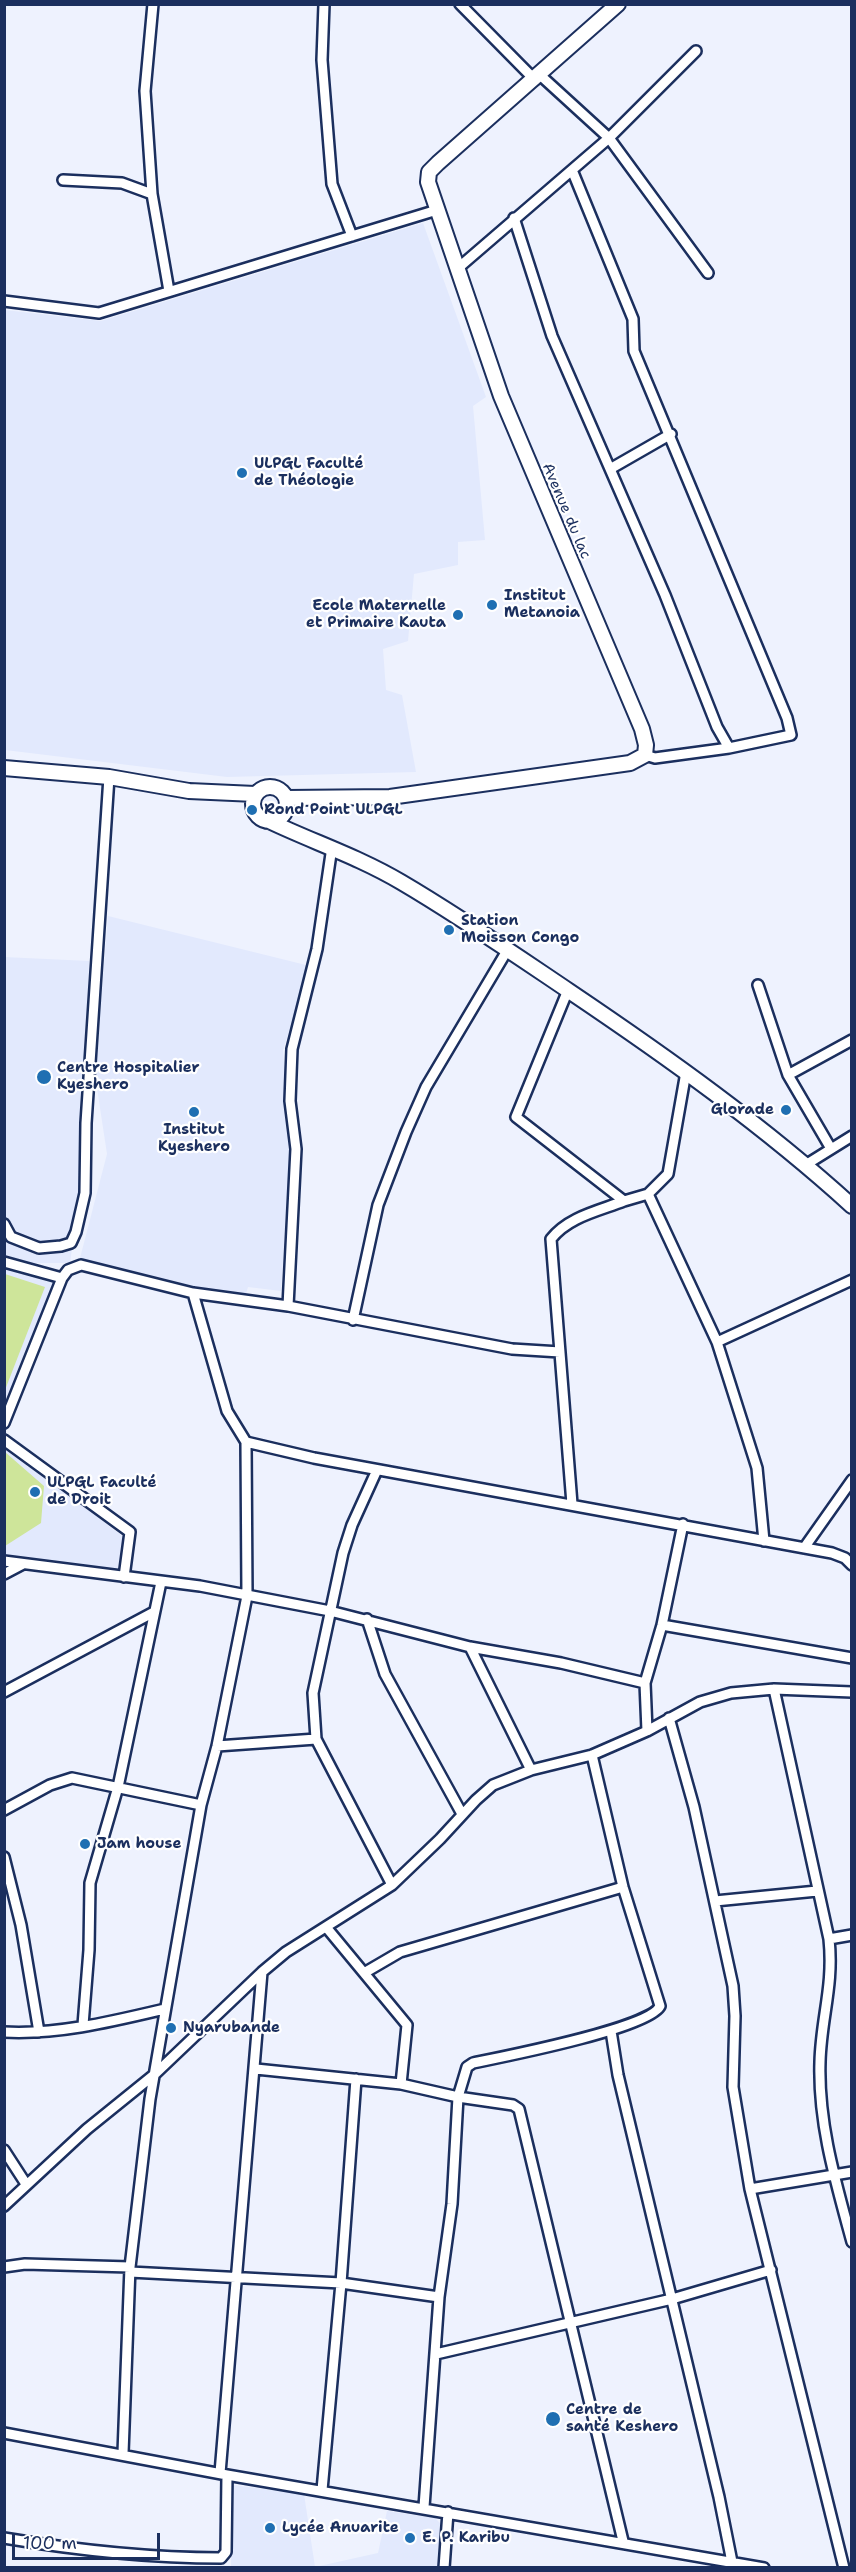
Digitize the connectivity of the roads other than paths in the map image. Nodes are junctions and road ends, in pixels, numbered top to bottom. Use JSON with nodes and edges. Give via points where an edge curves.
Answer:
{"nodes":[{"id":1,"x":153,"y":4,"type":"edge"},
{"id":2,"x":324,"y":4,"type":"edge"},
{"id":3,"x":460,"y":4,"type":"edge"},
{"id":4,"x":618,"y":4,"type":"edge"},
{"id":5,"x":696,"y":51,"type":"dead end"},
{"id":6,"x":538,"y":77,"type":"junction"},
{"id":7,"x":609,"y":138,"type":"junction"},
{"id":8,"x":572,"y":170,"type":"junction"},
{"id":9,"x":63,"y":180,"type":"dead end"},
{"id":10,"x":152,"y":194,"type":"junction"},
{"id":11,"x":437,"y":210,"type":"junction"},
{"id":12,"x":514,"y":218,"type":"junction"},
{"id":13,"x":352,"y":236,"type":"junction"},
{"id":14,"x":457,"y":269,"type":"junction"},
{"id":15,"x":708,"y":273,"type":"dead end"},
{"id":16,"x":169,"y":291,"type":"junction"},
{"id":17,"x":4,"y":301,"type":"edge"},
{"id":18,"x":671,"y":434,"type":"junction"},
{"id":19,"x":610,"y":469,"type":"junction"},
{"id":20,"x":729,"y":748,"type":"junction"},
{"id":21,"x":645,"y":755,"type":"junction"},
{"id":22,"x":4,"y":768,"type":"edge"},
{"id":23,"x":109,"y":777,"type":"junction"},
{"id":24,"x":255,"y":794,"type":"junction"},
{"id":25,"x":287,"y":798,"type":"junction"},
{"id":26,"x":269,"y":821,"type":"junction"},
{"id":27,"x":332,"y":847,"type":"junction"},
{"id":28,"x":508,"y":950,"type":"junction"},
{"id":29,"x":758,"y":985,"type":"dead end"},
{"id":30,"x":568,"y":990,"type":"junction"},
{"id":31,"x":852,"y":1040,"type":"edge"},
{"id":32,"x":686,"y":1072,"type":"junction"},
{"id":33,"x":788,"y":1075,"type":"junction"},
{"id":34,"x":852,"y":1136,"type":"edge"},
{"id":35,"x":830,"y":1148,"type":"junction"},
{"id":36,"x":807,"y":1164,"type":"junction"},
{"id":37,"x":648,"y":1194,"type":"junction"},
{"id":38,"x":624,"y":1201,"type":"junction"},
{"id":39,"x":852,"y":1206,"type":"edge"},
{"id":40,"x":4,"y":1224,"type":"edge"},
{"id":41,"x":4,"y":1262,"type":"edge"},
{"id":42,"x":62,"y":1278,"type":"junction"},
{"id":43,"x":852,"y":1280,"type":"edge"},
{"id":44,"x":193,"y":1293,"type":"junction"},
{"id":45,"x":288,"y":1306,"type":"junction"},
{"id":46,"x":353,"y":1320,"type":"junction"},
{"id":47,"x":717,"y":1342,"type":"junction"},
{"id":48,"x":560,"y":1352,"type":"junction"},
{"id":49,"x":4,"y":1423,"type":"edge"},
{"id":50,"x":4,"y":1440,"type":"edge"},
{"id":51,"x":246,"y":1442,"type":"junction"},
{"id":52,"x":377,"y":1470,"type":"junction"},
{"id":53,"x":852,"y":1480,"type":"edge"},
{"id":54,"x":572,"y":1504,"type":"junction"},
{"id":55,"x":683,"y":1524,"type":"junction"},
{"id":56,"x":764,"y":1541,"type":"junction"},
{"id":57,"x":804,"y":1548,"type":"junction"},
{"id":58,"x":4,"y":1561,"type":"edge"},
{"id":59,"x":24,"y":1564,"type":"junction"},
{"id":60,"x":852,"y":1565,"type":"edge"},
{"id":61,"x":4,"y":1574,"type":"edge"},
{"id":62,"x":124,"y":1577,"type":"junction"},
{"id":63,"x":161,"y":1582,"type":"junction"},
{"id":64,"x":247,"y":1596,"type":"junction"},
{"id":65,"x":330,"y":1611,"type":"junction"},
{"id":66,"x":154,"y":1612,"type":"junction"},
{"id":67,"x":367,"y":1619,"type":"junction"},
{"id":68,"x":662,"y":1625,"type":"junction"},
{"id":69,"x":470,"y":1647,"type":"junction"},
{"id":70,"x":852,"y":1658,"type":"edge"},
{"id":71,"x":645,"y":1683,"type":"junction"},
{"id":72,"x":774,"y":1689,"type":"junction"},
{"id":73,"x":4,"y":1692,"type":"edge"},
{"id":74,"x":852,"y":1692,"type":"edge"},
{"id":75,"x":669,"y":1718,"type":"junction"},
{"id":76,"x":646,"y":1731,"type":"junction"},
{"id":77,"x":316,"y":1739,"type":"junction"},
{"id":78,"x":217,"y":1746,"type":"junction"},
{"id":79,"x":592,"y":1755,"type":"junction"},
{"id":80,"x":531,"y":1770,"type":"junction"},
{"id":81,"x":118,"y":1787,"type":"junction"},
{"id":82,"x":201,"y":1806,"type":"junction"},
{"id":83,"x":4,"y":1810,"type":"edge"},
{"id":84,"x":462,"y":1814,"type":"junction"},
{"id":85,"x":4,"y":1857,"type":"edge"},
{"id":86,"x":392,"y":1885,"type":"junction"},
{"id":87,"x":623,"y":1887,"type":"junction"},
{"id":88,"x":817,"y":1891,"type":"junction"},
{"id":89,"x":715,"y":1901,"type":"junction"},
{"id":90,"x":326,"y":1927,"type":"junction"},
{"id":91,"x":852,"y":1935,"type":"edge"},
{"id":92,"x":829,"y":1939,"type":"junction"},
{"id":93,"x":262,"y":1972,"type":"junction"},
{"id":94,"x":364,"y":1973,"type":"junction"},
{"id":95,"x":165,"y":2009,"type":"junction"},
{"id":96,"x":83,"y":2025,"type":"junction"},
{"id":97,"x":611,"y":2031,"type":"junction"},
{"id":98,"x":4,"y":2032,"type":"edge"},
{"id":99,"x":39,"y":2032,"type":"junction"},
{"id":100,"x":256,"y":2069,"type":"junction"},
{"id":101,"x":155,"y":2074,"type":"junction"},
{"id":102,"x":356,"y":2079,"type":"junction"},
{"id":103,"x":401,"y":2084,"type":"junction"},
{"id":104,"x":459,"y":2097,"type":"junction"},
{"id":105,"x":4,"y":2150,"type":"edge"},
{"id":106,"x":852,"y":2172,"type":"edge"},
{"id":107,"x":834,"y":2176,"type":"junction"},
{"id":108,"x":26,"y":2184,"type":"junction"},
{"id":109,"x":750,"y":2189,"type":"junction"},
{"id":110,"x":4,"y":2206,"type":"edge"},
{"id":111,"x":852,"y":2242,"type":"edge"},
{"id":112,"x":4,"y":2266,"type":"edge"},
{"id":113,"x":130,"y":2269,"type":"junction"},
{"id":114,"x":771,"y":2270,"type":"junction"},
{"id":115,"x":238,"y":2277,"type":"junction"},
{"id":116,"x":341,"y":2283,"type":"junction"},
{"id":117,"x":439,"y":2296,"type":"junction"},
{"id":118,"x":672,"y":2299,"type":"junction"},
{"id":119,"x":571,"y":2324,"type":"junction"},
{"id":120,"x":436,"y":2354,"type":"junction"},
{"id":121,"x":4,"y":2433,"type":"edge"},
{"id":122,"x":123,"y":2453,"type":"junction"},
{"id":123,"x":224,"y":2474,"type":"junction"},
{"id":124,"x":322,"y":2490,"type":"junction"},
{"id":125,"x":424,"y":2507,"type":"junction"},
{"id":126,"x":448,"y":2512,"type":"junction"},
{"id":127,"x":4,"y":2538,"type":"edge"},
{"id":128,"x":623,"y":2541,"type":"junction"},
{"id":129,"x":732,"y":2562,"type":"junction"},
{"id":130,"x":444,"y":2568,"type":"edge"},
{"id":131,"x":764,"y":2568,"type":"edge"},
{"id":132,"x":844,"y":2568,"type":"edge"}],
"edges":[{"from":1,"to":10,"type":"street","via":[[145,91]]},
{"from":2,"to":13,"type":"street","via":[[322,60],[332,184]]},
{"from":3,"to":6,"type":"street"},
{"from":4,"to":6,"type":"main road","name":"Avenue du lac"},
{"from":5,"to":7,"type":"street"},
{"from":6,"to":7,"type":"street"},
{"from":6,"to":11,"type":"main road","name":"Avenue du lac","via":[[429,172],[428,182]]},
{"from":7,"to":8,"type":"street"},
{"from":7,"to":15,"type":"street"},
{"from":8,"to":12,"type":"street"},
{"from":8,"to":18,"type":"street","via":[[633,319],[634,351]]},
{"from":9,"to":10,"type":"street","via":[[122,183]]},
{"from":10,"to":16,"type":"street"},
{"from":11,"to":13,"type":"street"},
{"from":11,"to":14,"type":"main road","name":"Avenue du lac"},
{"from":12,"to":14,"type":"street"},
{"from":12,"to":19,"type":"street","via":[[552,336]]},
{"from":13,"to":16,"type":"street"},
{"from":14,"to":21,"type":"main road","name":"Avenue du lac","via":[[501,396],[642,729]]},
{"from":16,"to":17,"type":"street","via":[[99,313]]},
{"from":18,"to":19,"type":"street"},
{"from":18,"to":20,"type":"street","via":[[791,735]]},
{"from":19,"to":20,"type":"street"},
{"from":20,"to":21,"type":"street","via":[[655,758]]},
{"from":21,"to":25,"type":"main road","via":[[630,762],[390,797]]},
{"from":22,"to":23,"type":"main road"},
{"from":23,"to":24,"type":"main road","via":[[189,791]]},
{"from":23,"to":40,"type":"street","via":[[85,1193],[76,1232],[71,1243],[39,1248],[11,1237]]},
{"from":24,"to":25,"type":"main road","via":[[272,786]]},
{"from":24,"to":26,"type":"main road","via":[[256,813]]},
{"from":25,"to":26,"type":"main road","via":[[282,816]]},
{"from":26,"to":27,"type":"main road"},
{"from":27,"to":28,"type":"main road","via":[[399,881]]},
{"from":27,"to":45,"type":"street","via":[[317,949],[292,1049],[290,1101],[296,1149]]},
{"from":28,"to":30,"type":"main road"},
{"from":28,"to":46,"type":"street","via":[[426,1087],[406,1132],[378,1205]]},
{"from":29,"to":33,"type":"street"},
{"from":30,"to":32,"type":"main road"},
{"from":30,"to":38,"type":"street","via":[[516,1117]]},
{"from":31,"to":33,"type":"street"},
{"from":32,"to":36,"type":"main road"},
{"from":32,"to":37,"type":"street","via":[[668,1174]]},
{"from":33,"to":35,"type":"street"},
{"from":34,"to":35,"type":"street"},
{"from":35,"to":36,"type":"street"},
{"from":36,"to":39,"type":"main road"},
{"from":37,"to":38,"type":"street"},
{"from":37,"to":47,"type":"street"},
{"from":38,"to":48,"type":"street","via":[[573,1220],[560,1227],[551,1239]]},
{"from":41,"to":42,"type":"street"},
{"from":42,"to":44,"type":"street","via":[[68,1270],[81,1265]]},
{"from":42,"to":49,"type":"street"},
{"from":43,"to":47,"type":"street"},
{"from":44,"to":45,"type":"street"},
{"from":44,"to":51,"type":"street","via":[[227,1411]]},
{"from":45,"to":46,"type":"street"},
{"from":46,"to":48,"type":"street","via":[[512,1349]]},
{"from":47,"to":56,"type":"street","via":[[758,1468]]},
{"from":48,"to":54,"type":"street"},
{"from":50,"to":62,"type":"street","via":[[130,1532]]},
{"from":51,"to":52,"type":"street"},
{"from":51,"to":64,"type":"street"},
{"from":52,"to":54,"type":"street"},
{"from":52,"to":65,"type":"street","via":[[347,1539]]},
{"from":53,"to":57,"type":"street"},
{"from":54,"to":55,"type":"street"},
{"from":55,"to":56,"type":"street"},
{"from":55,"to":68,"type":"street"},
{"from":56,"to":57,"type":"street"},
{"from":57,"to":60,"type":"street","via":[[845,1558]]},
{"from":58,"to":59,"type":"street"},
{"from":59,"to":61,"type":"street"},
{"from":59,"to":62,"type":"street"},
{"from":62,"to":63,"type":"street"},
{"from":63,"to":64,"type":"street"},
{"from":63,"to":66,"type":"street"},
{"from":64,"to":65,"type":"street"},
{"from":64,"to":78,"type":"street"},
{"from":65,"to":67,"type":"street"},
{"from":65,"to":77,"type":"street","via":[[313,1693]]},
{"from":66,"to":73,"type":"street"},
{"from":66,"to":81,"type":"street"},
{"from":67,"to":69,"type":"street"},
{"from":67,"to":84,"type":"street","via":[[385,1674]]},
{"from":68,"to":70,"type":"street"},
{"from":68,"to":71,"type":"street"},
{"from":69,"to":71,"type":"street"},
{"from":69,"to":80,"type":"street"},
{"from":71,"to":76,"type":"street"},
{"from":72,"to":74,"type":"street"},
{"from":72,"to":75,"type":"street","via":[[731,1693],[700,1702]]},
{"from":72,"to":88,"type":"street"},
{"from":75,"to":76,"type":"street"},
{"from":75,"to":89,"type":"street"},
{"from":76,"to":79,"type":"street"},
{"from":77,"to":78,"type":"street"},
{"from":77,"to":86,"type":"street"},
{"from":78,"to":82,"type":"street"},
{"from":79,"to":80,"type":"street"},
{"from":79,"to":87,"type":"street"},
{"from":80,"to":84,"type":"street","via":[[494,1785]]},
{"from":81,"to":82,"type":"street"},
{"from":81,"to":83,"type":"street","via":[[72,1778],[50,1785]]},
{"from":81,"to":96,"type":"street","via":[[90,1883]]},
{"from":82,"to":95,"type":"street"},
{"from":84,"to":86,"type":"street"},
{"from":85,"to":99,"type":"street","via":[[21,1925]]},
{"from":86,"to":90,"type":"street"},
{"from":87,"to":94,"type":"street","via":[[399,1952]]},
{"from":87,"to":97,"type":"street","via":[[660,2006],[655,2013]]},
{"from":88,"to":89,"type":"street"},
{"from":88,"to":92,"type":"street"},
{"from":89,"to":109,"type":"street","via":[[735,2001],[733,2088]]},
{"from":90,"to":93,"type":"street"},
{"from":90,"to":94,"type":"street"},
{"from":91,"to":92,"type":"street"},
{"from":92,"to":107,"type":"street","via":[[831,1981],[820,2080],[822,2120]]},
{"from":93,"to":100,"type":"street"},
{"from":93,"to":101,"type":"street"},
{"from":94,"to":103,"type":"street","via":[[407,2025]]},
{"from":95,"to":96,"type":"street"},
{"from":95,"to":101,"type":"street"},
{"from":96,"to":99,"type":"street"},
{"from":97,"to":104,"type":"street","via":[[469,2064]]},
{"from":97,"to":118,"type":"street"},
{"from":98,"to":99,"type":"street"},
{"from":100,"to":102,"type":"street"},
{"from":100,"to":115,"type":"street","via":[[245,2161]]},
{"from":101,"to":108,"type":"street"},
{"from":101,"to":113,"type":"street"},
{"from":102,"to":103,"type":"street"},
{"from":102,"to":116,"type":"street"},
{"from":103,"to":104,"type":"street"},
{"from":104,"to":117,"type":"street","via":[[452,2204]]},
{"from":104,"to":119,"type":"street","via":[[519,2109]]},
{"from":105,"to":108,"type":"street"},
{"from":106,"to":107,"type":"street"},
{"from":107,"to":109,"type":"street"},
{"from":107,"to":111,"type":"street"},
{"from":108,"to":110,"type":"street"},
{"from":109,"to":114,"type":"street"},
{"from":112,"to":113,"type":"street"},
{"from":113,"to":115,"type":"street"},
{"from":113,"to":122,"type":"street"},
{"from":114,"to":118,"type":"street"},
{"from":114,"to":132,"type":"street"},
{"from":115,"to":116,"type":"street"},
{"from":115,"to":123,"type":"street"},
{"from":116,"to":117,"type":"street"},
{"from":116,"to":124,"type":"street"},
{"from":117,"to":120,"type":"street"},
{"from":118,"to":119,"type":"street"},
{"from":118,"to":129,"type":"street"},
{"from":119,"to":120,"type":"street"},
{"from":119,"to":128,"type":"street"},
{"from":120,"to":125,"type":"street"},
{"from":121,"to":122,"type":"street"},
{"from":122,"to":123,"type":"street"},
{"from":123,"to":124,"type":"street"},
{"from":123,"to":127,"type":"street","via":[[226,2552],[221,2558],[78,2549]]},
{"from":124,"to":125,"type":"street"},
{"from":125,"to":126,"type":"street"},
{"from":126,"to":128,"type":"street"},
{"from":126,"to":130,"type":"street"},
{"from":128,"to":129,"type":"street"},
{"from":129,"to":131,"type":"street"}]}
